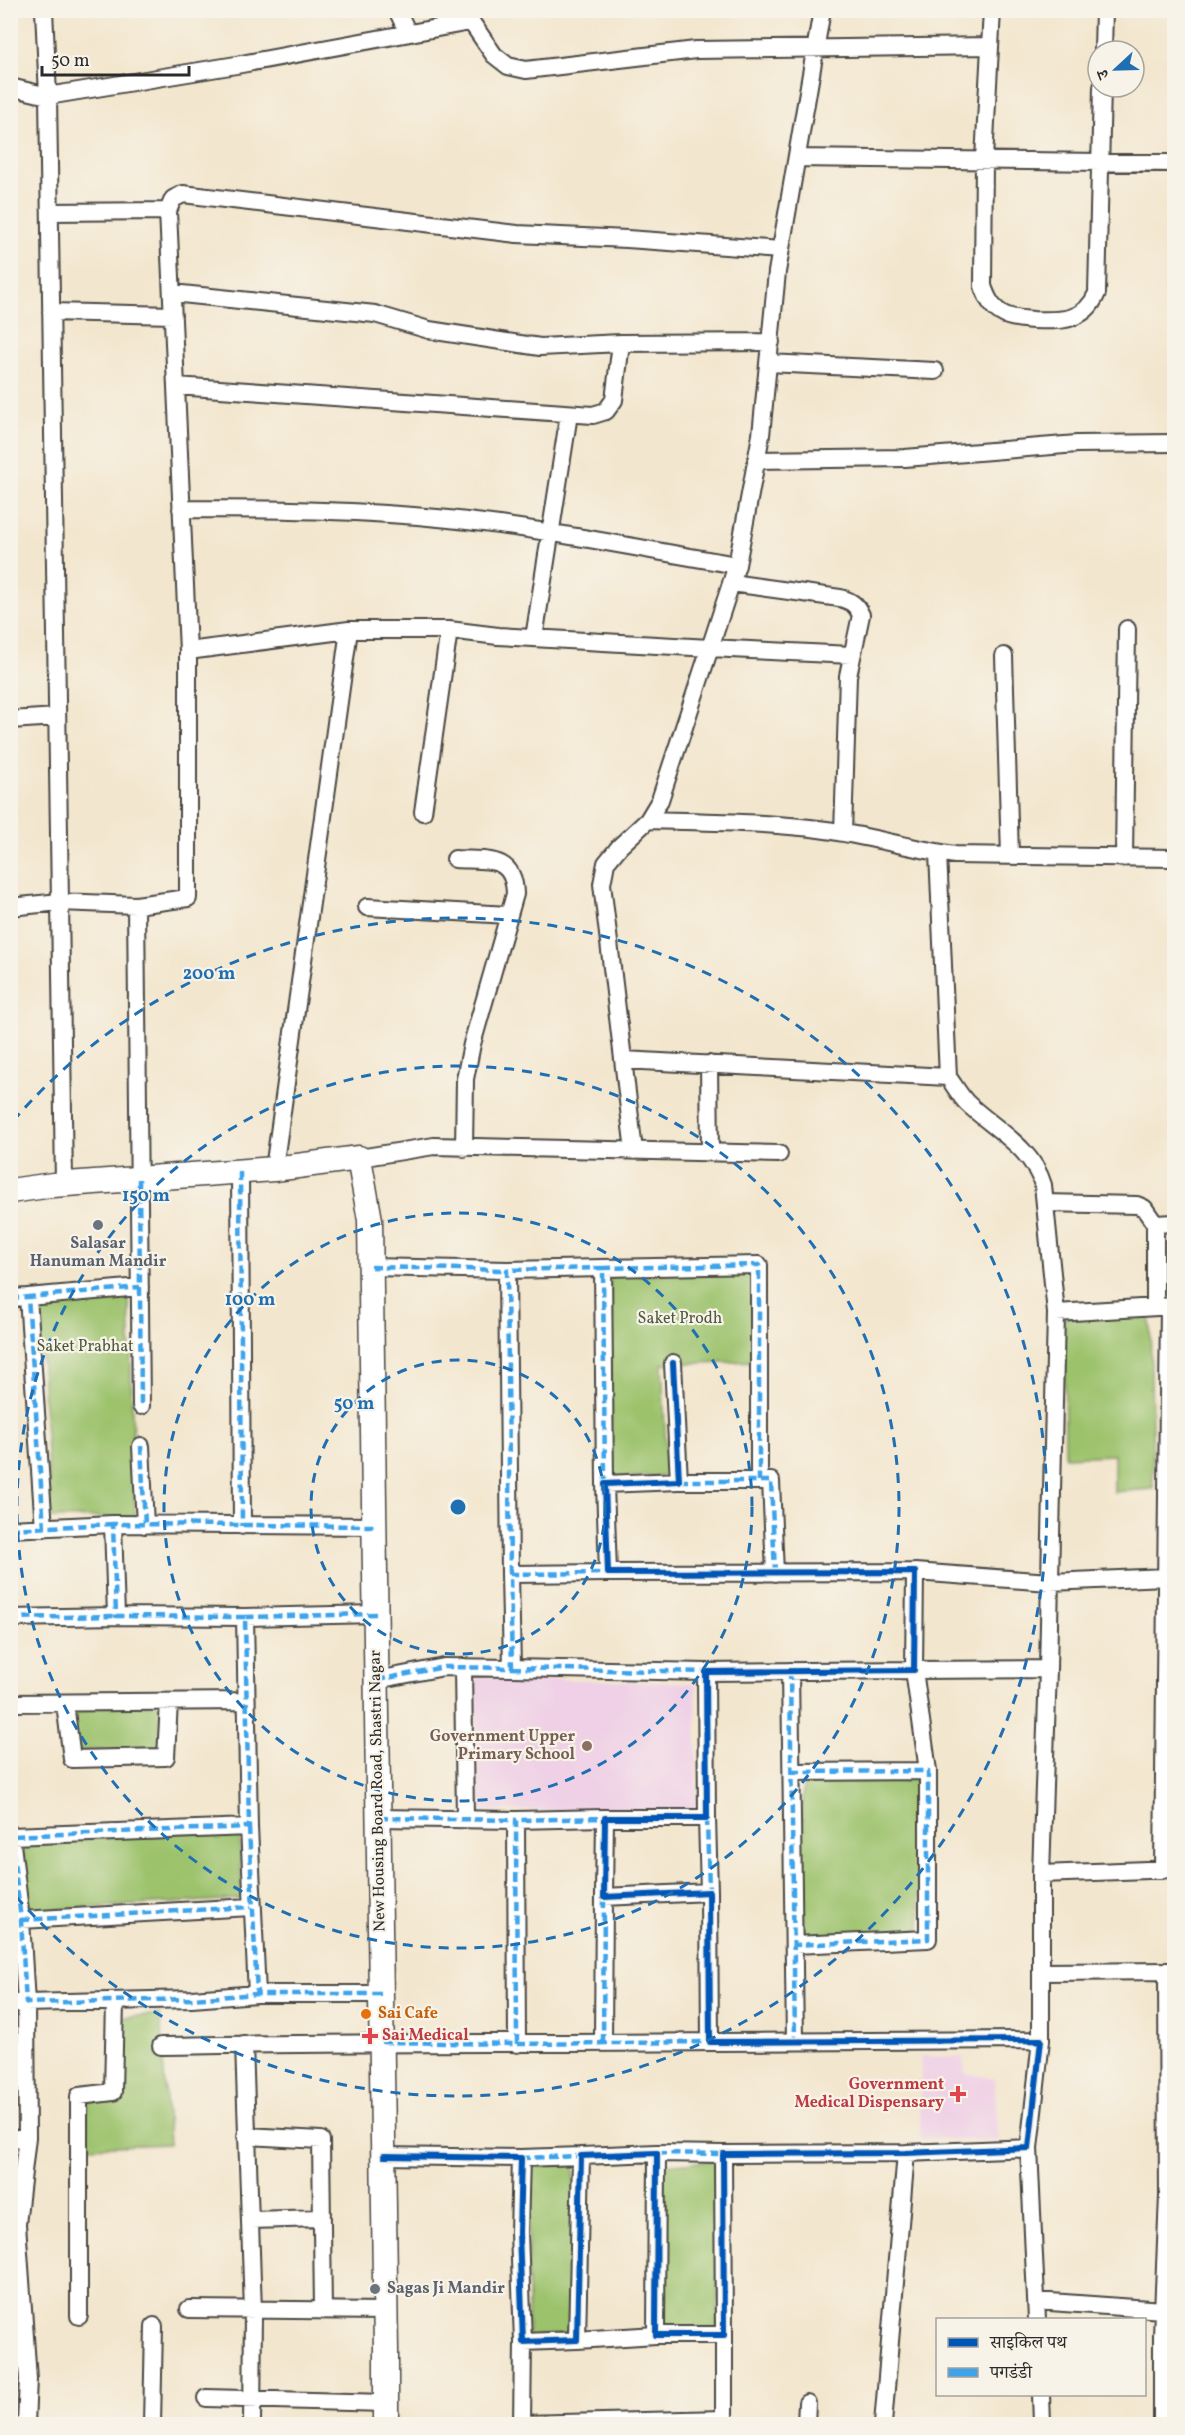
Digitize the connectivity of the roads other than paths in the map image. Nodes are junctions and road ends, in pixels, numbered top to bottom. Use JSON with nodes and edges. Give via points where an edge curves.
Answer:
{"nodes":[{"id":1,"x":44,"y":10,"type":"edge"},
{"id":2,"x":397,"y":10,"type":"edge"},
{"id":3,"x":822,"y":10,"type":"edge"},
{"id":4,"x":992,"y":10,"type":"edge"},
{"id":5,"x":1104,"y":10,"type":"edge"},
{"id":6,"x":467,"y":16,"type":"edge"},
{"id":7,"x":408,"y":33,"type":"junction"},
{"id":8,"x":1103,"y":39,"type":"edge"},
{"id":9,"x":990,"y":46,"type":"junction"},
{"id":10,"x":816,"y":47,"type":"junction"},
{"id":11,"x":10,"y":87,"type":"edge"},
{"id":12,"x":48,"y":96,"type":"junction"},
{"id":13,"x":1102,"y":99,"type":"edge"},
{"id":14,"x":797,"y":158,"type":"junction"},
{"id":15,"x":984,"y":159,"type":"junction"},
{"id":16,"x":1101,"y":161,"type":"junction"},
{"id":17,"x":1174,"y":163,"type":"edge"},
{"id":18,"x":168,"y":211,"type":"junction"},
{"id":19,"x":50,"y":212,"type":"junction"},
{"id":20,"x":781,"y":250,"type":"junction"},
{"id":21,"x":172,"y":293,"type":"junction"},
{"id":22,"x":51,"y":312,"type":"junction"},
{"id":23,"x":173,"y":315,"type":"junction"},
{"id":24,"x":771,"y":342,"type":"junction"},
{"id":25,"x":621,"y":343,"type":"junction"},
{"id":26,"x":768,"y":363,"type":"junction"},
{"id":27,"x":935,"y":371,"type":"dead end"},
{"id":28,"x":176,"y":386,"type":"junction"},
{"id":29,"x":569,"y":414,"type":"junction"},
{"id":30,"x":1174,"y":443,"type":"edge"},
{"id":31,"x":756,"y":460,"type":"junction"},
{"id":32,"x":182,"y":509,"type":"junction"},
{"id":33,"x":549,"y":534,"type":"junction"},
{"id":34,"x":737,"y":565,"type":"junction"},
{"id":35,"x":731,"y":583,"type":"junction"},
{"id":36,"x":1127,"y":629,"type":"dead end"},
{"id":37,"x":349,"y":630,"type":"junction"},
{"id":38,"x":448,"y":630,"type":"junction"},
{"id":39,"x":534,"y":638,"type":"junction"},
{"id":40,"x":710,"y":648,"type":"junction"},
{"id":41,"x":188,"y":651,"type":"junction"},
{"id":42,"x":851,"y":655,"type":"junction"},
{"id":43,"x":1004,"y":656,"type":"dead end"},
{"id":44,"x":57,"y":717,"type":"junction"},
{"id":45,"x":10,"y":720,"type":"edge"},
{"id":46,"x":423,"y":812,"type":"dead end"},
{"id":47,"x":648,"y":820,"type":"junction"},
{"id":48,"x":843,"y":833,"type":"junction"},
{"id":49,"x":938,"y":852,"type":"junction"},
{"id":50,"x":1010,"y":856,"type":"junction"},
{"id":51,"x":1124,"y":858,"type":"junction"},
{"id":52,"x":1174,"y":858,"type":"edge"},
{"id":53,"x":455,"y":859,"type":"dead end"},
{"id":54,"x":60,"y":902,"type":"junction"},
{"id":55,"x":136,"y":905,"type":"junction"},
{"id":56,"x":367,"y":907,"type":"dead end"},
{"id":57,"x":10,"y":908,"type":"edge"},
{"id":58,"x":509,"y":915,"type":"junction"},
{"id":59,"x":623,"y":1060,"type":"junction"},
{"id":60,"x":709,"y":1064,"type":"junction"},
{"id":61,"x":948,"y":1077,"type":"junction"},
{"id":62,"x":464,"y":1148,"type":"junction"},
{"id":63,"x":634,"y":1151,"type":"junction"},
{"id":64,"x":710,"y":1153,"type":"junction"},
{"id":65,"x":779,"y":1154,"type":"dead end"},
{"id":66,"x":359,"y":1158,"type":"junction"},
{"id":67,"x":274,"y":1169,"type":"junction"},
{"id":68,"x":240,"y":1172,"type":"junction"},
{"id":69,"x":139,"y":1179,"type":"junction"},
{"id":70,"x":64,"y":1184,"type":"junction"},
{"id":71,"x":10,"y":1191,"type":"edge"},
{"id":72,"x":1045,"y":1203,"type":"junction"},
{"id":73,"x":1174,"y":1223,"type":"edge"},
{"id":74,"x":1155,"y":1224,"type":"junction"},
{"id":75,"x":371,"y":1267,"type":"junction"},
{"id":76,"x":603,"y":1268,"type":"junction"},
{"id":77,"x":507,"y":1270,"type":"junction"},
{"id":78,"x":140,"y":1287,"type":"junction"},
{"id":79,"x":28,"y":1297,"type":"junction"},
{"id":80,"x":10,"y":1298,"type":"edge"},
{"id":81,"x":1166,"y":1306,"type":"edge"},
{"id":82,"x":1056,"y":1313,"type":"junction"},
{"id":83,"x":673,"y":1364,"type":"dead end"},
{"id":84,"x":141,"y":1406,"type":"dead end"},
{"id":85,"x":141,"y":1446,"type":"dead end"},
{"id":86,"x":679,"y":1481,"type":"junction"},
{"id":87,"x":759,"y":1481,"type":"junction"},
{"id":88,"x":605,"y":1484,"type":"junction"},
{"id":89,"x":1170,"y":1514,"type":"edge"},
{"id":90,"x":113,"y":1524,"type":"junction"},
{"id":91,"x":145,"y":1525,"type":"junction"},
{"id":92,"x":242,"y":1526,"type":"junction"},
{"id":93,"x":375,"y":1526,"type":"junction"},
{"id":94,"x":44,"y":1528,"type":"junction"},
{"id":95,"x":10,"y":1529,"type":"edge"},
{"id":96,"x":915,"y":1572,"type":"junction"},
{"id":97,"x":608,"y":1573,"type":"junction"},
{"id":98,"x":775,"y":1573,"type":"junction"},
{"id":99,"x":510,"y":1574,"type":"junction"},
{"id":100,"x":1166,"y":1577,"type":"junction"},
{"id":101,"x":1050,"y":1582,"type":"junction"},
{"id":102,"x":376,"y":1614,"type":"junction"},
{"id":103,"x":116,"y":1616,"type":"junction"},
{"id":104,"x":245,"y":1617,"type":"junction"},
{"id":105,"x":10,"y":1618,"type":"edge"},
{"id":106,"x":1170,"y":1636,"type":"edge"},
{"id":107,"x":463,"y":1667,"type":"junction"},
{"id":108,"x":512,"y":1668,"type":"junction"},
{"id":109,"x":1048,"y":1669,"type":"junction"},
{"id":110,"x":914,"y":1670,"type":"junction"},
{"id":111,"x":790,"y":1671,"type":"junction"},
{"id":112,"x":706,"y":1672,"type":"junction"},
{"id":113,"x":377,"y":1680,"type":"junction"},
{"id":114,"x":246,"y":1701,"type":"junction"},
{"id":115,"x":169,"y":1702,"type":"junction"},
{"id":116,"x":10,"y":1703,"type":"edge"},
{"id":117,"x":64,"y":1703,"type":"junction"},
{"id":118,"x":928,"y":1771,"type":"junction"},
{"id":119,"x":792,"y":1772,"type":"junction"},
{"id":120,"x":379,"y":1818,"type":"junction"},
{"id":121,"x":605,"y":1818,"type":"junction"},
{"id":122,"x":707,"y":1818,"type":"junction"},
{"id":123,"x":465,"y":1820,"type":"junction"},
{"id":124,"x":516,"y":1820,"type":"junction"},
{"id":125,"x":249,"y":1827,"type":"junction"},
{"id":126,"x":11,"y":1835,"type":"edge"},
{"id":127,"x":1169,"y":1870,"type":"edge"},
{"id":128,"x":1041,"y":1874,"type":"junction"},
{"id":129,"x":709,"y":1892,"type":"junction"},
{"id":130,"x":604,"y":1897,"type":"junction"},
{"id":131,"x":251,"y":1907,"type":"junction"},
{"id":132,"x":21,"y":1920,"type":"junction"},
{"id":133,"x":794,"y":1945,"type":"junction"},
{"id":134,"x":1171,"y":1971,"type":"edge"},
{"id":135,"x":1041,"y":1972,"type":"junction"},
{"id":136,"x":257,"y":1994,"type":"junction"},
{"id":137,"x":381,"y":1994,"type":"junction"},
{"id":138,"x":115,"y":2001,"type":"junction"},
{"id":139,"x":18,"y":2003,"type":"edge"},
{"id":140,"x":1041,"y":2040,"type":"junction"},
{"id":141,"x":795,"y":2041,"type":"junction"},
{"id":142,"x":382,"y":2042,"type":"junction"},
{"id":143,"x":710,"y":2042,"type":"junction"},
{"id":144,"x":603,"y":2043,"type":"junction"},
{"id":145,"x":244,"y":2044,"type":"junction"},
{"id":146,"x":517,"y":2044,"type":"junction"},
{"id":147,"x":161,"y":2046,"type":"dead end"},
{"id":148,"x":1171,"y":2079,"type":"edge"},
{"id":149,"x":246,"y":2136,"type":"junction"},
{"id":150,"x":19,"y":2138,"type":"edge"},
{"id":151,"x":1029,"y":2148,"type":"junction"},
{"id":152,"x":657,"y":2153,"type":"junction"},
{"id":153,"x":906,"y":2153,"type":"junction"},
{"id":154,"x":723,"y":2154,"type":"junction"},
{"id":155,"x":384,"y":2156,"type":"junction"},
{"id":156,"x":581,"y":2156,"type":"junction"},
{"id":157,"x":521,"y":2158,"type":"junction"},
{"id":158,"x":1171,"y":2196,"type":"edge"},
{"id":159,"x":321,"y":2218,"type":"junction"},
{"id":160,"x":251,"y":2220,"type":"junction"},
{"id":161,"x":14,"y":2224,"type":"edge"},
{"id":162,"x":1036,"y":2301,"type":"junction"},
{"id":163,"x":189,"y":2309,"type":"dead end"},
{"id":164,"x":1163,"y":2310,"type":"junction"},
{"id":165,"x":253,"y":2311,"type":"junction"},
{"id":166,"x":322,"y":2311,"type":"junction"},
{"id":167,"x":386,"y":2311,"type":"junction"},
{"id":168,"x":79,"y":2316,"type":"dead end"},
{"id":169,"x":1037,"y":2318,"type":"edge"},
{"id":170,"x":154,"y":2326,"type":"dead end"},
{"id":171,"x":724,"y":2335,"type":"junction"},
{"id":172,"x":656,"y":2336,"type":"junction"},
{"id":173,"x":578,"y":2340,"type":"junction"},
{"id":174,"x":523,"y":2342,"type":"junction"},
{"id":175,"x":1041,"y":2396,"type":"edge"},
{"id":176,"x":206,"y":2398,"type":"dead end"},
{"id":177,"x":253,"y":2398,"type":"junction"},
{"id":178,"x":807,"y":2403,"type":"dead end"},
{"id":179,"x":386,"y":2414,"type":"edge"},
{"id":180,"x":724,"y":2422,"type":"edge"},
{"id":181,"x":26,"y":2424,"type":"edge"},
{"id":182,"x":152,"y":2424,"type":"edge"},
{"id":183,"x":252,"y":2424,"type":"edge"},
{"id":184,"x":807,"y":2424,"type":"edge"},
{"id":185,"x":883,"y":2424,"type":"edge"},
{"id":186,"x":1042,"y":2424,"type":"edge"},
{"id":187,"x":1162,"y":2424,"type":"edge"}],
"edges":[{"from":1,"to":12,"type":"street"},
{"from":2,"to":7,"type":"street"},
{"from":3,"to":10,"type":"street"},
{"from":4,"to":9,"type":"street"},
{"from":5,"to":8,"type":"street"},
{"from":6,"to":7,"type":"street"},
{"from":6,"to":10,"type":"street","via":[[494,55],[508,66],[526,70],[696,50]]},
{"from":7,"to":12,"type":"street"},
{"from":9,"to":10,"type":"street"},
{"from":9,"to":15,"type":"street"},
{"from":10,"to":14,"type":"street"},
{"from":11,"to":12,"type":"street"},
{"from":12,"to":19,"type":"street"},
{"from":13,"to":16,"type":"street"},
{"from":14,"to":15,"type":"street"},
{"from":14,"to":20,"type":"street"},
{"from":15,"to":16,"type":"street"},
{"from":15,"to":16,"type":"street","via":[[983,286],[988,301],[1017,319],[1063,321],[1086,310],[1097,292]]},
{"from":16,"to":17,"type":"street"},
{"from":18,"to":19,"type":"street"},
{"from":18,"to":20,"type":"street","via":[[173,199],[183,195],[517,234]]},
{"from":18,"to":21,"type":"street"},
{"from":19,"to":22,"type":"street"},
{"from":20,"to":24,"type":"street"},
{"from":21,"to":23,"type":"street"},
{"from":21,"to":25,"type":"street","via":[[375,314],[438,332],[540,347]]},
{"from":22,"to":23,"type":"street"},
{"from":22,"to":44,"type":"street"},
{"from":23,"to":28,"type":"street"},
{"from":24,"to":25,"type":"street"},
{"from":24,"to":26,"type":"street"},
{"from":25,"to":29,"type":"street","via":[[610,407],[593,415]]},
{"from":26,"to":27,"type":"street"},
{"from":26,"to":31,"type":"street"},
{"from":28,"to":29,"type":"street"},
{"from":28,"to":32,"type":"street"},
{"from":29,"to":33,"type":"street"},
{"from":30,"to":31,"type":"street","via":[[1077,444],[905,458]]},
{"from":31,"to":34,"type":"street"},
{"from":32,"to":33,"type":"street","via":[[322,509],[450,519]]},
{"from":32,"to":41,"type":"street"},
{"from":33,"to":34,"type":"street"},
{"from":33,"to":39,"type":"street"},
{"from":34,"to":35,"type":"street"},
{"from":35,"to":40,"type":"street"},
{"from":35,"to":42,"type":"street","via":[[849,600],[861,615]]},
{"from":36,"to":51,"type":"street"},
{"from":37,"to":38,"type":"street"},
{"from":37,"to":41,"type":"street"},
{"from":37,"to":67,"type":"street"},
{"from":38,"to":39,"type":"street"},
{"from":38,"to":46,"type":"street"},
{"from":39,"to":40,"type":"street"},
{"from":40,"to":42,"type":"street"},
{"from":40,"to":47,"type":"street","via":[[660,800]]},
{"from":41,"to":55,"type":"street","via":[[188,898]]},
{"from":42,"to":48,"type":"street"},
{"from":43,"to":50,"type":"street"},
{"from":44,"to":45,"type":"street"},
{"from":44,"to":54,"type":"street"},
{"from":47,"to":48,"type":"street","via":[[778,824]]},
{"from":47,"to":59,"type":"street","via":[[606,863],[602,884]]},
{"from":48,"to":49,"type":"street"},
{"from":49,"to":50,"type":"street"},
{"from":49,"to":61,"type":"street"},
{"from":50,"to":51,"type":"street"},
{"from":51,"to":52,"type":"street"},
{"from":53,"to":58,"type":"street","via":[[498,862],[507,868],[515,894]]},
{"from":54,"to":55,"type":"street"},
{"from":54,"to":57,"type":"street"},
{"from":54,"to":70,"type":"street"},
{"from":55,"to":69,"type":"street"},
{"from":56,"to":58,"type":"street"},
{"from":58,"to":62,"type":"street","via":[[465,1079]]},
{"from":59,"to":60,"type":"street"},
{"from":59,"to":63,"type":"street"},
{"from":60,"to":61,"type":"street"},
{"from":60,"to":64,"type":"street"},
{"from":61,"to":72,"type":"street","via":[[966,1102],[1032,1160],[1040,1173]]},
{"from":62,"to":63,"type":"street"},
{"from":62,"to":66,"type":"street","via":[[434,1146]]},
{"from":63,"to":64,"type":"street"},
{"from":64,"to":65,"type":"street"},
{"from":66,"to":67,"type":"street"},
{"from":66,"to":75,"type":"street","name":"New Housing Board Road, Shastri Nagar","via":[[370,1220]]},
{"from":67,"to":68,"type":"street"},
{"from":68,"to":69,"type":"street"},
{"from":68,"to":92,"type":"street"},
{"from":69,"to":70,"type":"street"},
{"from":69,"to":78,"type":"street"},
{"from":70,"to":71,"type":"street"},
{"from":72,"to":74,"type":"street","via":[[1137,1205],[1144,1208]]},
{"from":72,"to":82,"type":"street"},
{"from":73,"to":74,"type":"street"},
{"from":74,"to":81,"type":"street"},
{"from":75,"to":77,"type":"street"},
{"from":75,"to":93,"type":"street","name":"New Housing Board Road, Shastri Nagar"},
{"from":76,"to":77,"type":"street"},
{"from":76,"to":87,"type":"street","via":[[759,1265]]},
{"from":76,"to":88,"type":"street"},
{"from":77,"to":99,"type":"street"},
{"from":78,"to":79,"type":"street"},
{"from":78,"to":84,"type":"street"},
{"from":79,"to":80,"type":"street"},
{"from":79,"to":94,"type":"street"},
{"from":81,"to":82,"type":"street"},
{"from":81,"to":89,"type":"street"},
{"from":82,"to":101,"type":"street"},
{"from":83,"to":86,"type":"street"},
{"from":85,"to":91,"type":"street"},
{"from":86,"to":87,"type":"street"},
{"from":86,"to":88,"type":"street"},
{"from":87,"to":98,"type":"street","via":[[771,1481]]},
{"from":88,"to":97,"type":"street"},
{"from":89,"to":100,"type":"street"},
{"from":90,"to":91,"type":"street"},
{"from":90,"to":94,"type":"street"},
{"from":90,"to":103,"type":"street"},
{"from":91,"to":92,"type":"street"},
{"from":92,"to":93,"type":"street"},
{"from":93,"to":102,"type":"street","name":"New Housing Board Road, Shastri Nagar"},
{"from":94,"to":95,"type":"street"},
{"from":96,"to":98,"type":"street"},
{"from":96,"to":101,"type":"street"},
{"from":96,"to":110,"type":"street"},
{"from":97,"to":98,"type":"street"},
{"from":97,"to":99,"type":"street"},
{"from":99,"to":108,"type":"street"},
{"from":100,"to":101,"type":"street"},
{"from":100,"to":106,"type":"street"},
{"from":101,"to":109,"type":"street"},
{"from":102,"to":104,"type":"street"},
{"from":102,"to":113,"type":"street","name":"New Housing Board Road, Shastri Nagar"},
{"from":103,"to":104,"type":"street"},
{"from":103,"to":105,"type":"street"},
{"from":104,"to":114,"type":"street"},
{"from":106,"to":127,"type":"street"},
{"from":107,"to":108,"type":"street"},
{"from":107,"to":113,"type":"street"},
{"from":107,"to":123,"type":"street"},
{"from":108,"to":112,"type":"street"},
{"from":109,"to":110,"type":"street"},
{"from":109,"to":128,"type":"street"},
{"from":110,"to":111,"type":"street"},
{"from":110,"to":118,"type":"street"},
{"from":111,"to":112,"type":"street"},
{"from":111,"to":119,"type":"street"},
{"from":112,"to":122,"type":"street"},
{"from":113,"to":120,"type":"street","name":"New Housing Board Road, Shastri Nagar"},
{"from":114,"to":115,"type":"street"},
{"from":114,"to":125,"type":"street"},
{"from":115,"to":117,"type":"street"},
{"from":115,"to":117,"type":"street","via":[[165,1757],[72,1759]]},
{"from":116,"to":117,"type":"street"},
{"from":118,"to":119,"type":"street"},
{"from":118,"to":133,"type":"street","via":[[928,1939]]},
{"from":119,"to":133,"type":"street"},
{"from":120,"to":123,"type":"street"},
{"from":120,"to":137,"type":"street","name":"New Housing Board Road, Shastri Nagar"},
{"from":121,"to":122,"type":"street"},
{"from":121,"to":124,"type":"street"},
{"from":121,"to":130,"type":"street"},
{"from":122,"to":129,"type":"street"},
{"from":123,"to":124,"type":"street"},
{"from":124,"to":146,"type":"street"},
{"from":125,"to":126,"type":"street"},
{"from":125,"to":131,"type":"street"},
{"from":126,"to":132,"type":"street"},
{"from":127,"to":128,"type":"street"},
{"from":128,"to":135,"type":"street"},
{"from":129,"to":130,"type":"street"},
{"from":129,"to":143,"type":"street"},
{"from":130,"to":144,"type":"street"},
{"from":131,"to":132,"type":"street"},
{"from":131,"to":136,"type":"street"},
{"from":132,"to":139,"type":"street"},
{"from":133,"to":141,"type":"street"},
{"from":134,"to":135,"type":"street"},
{"from":134,"to":148,"type":"street"},
{"from":135,"to":140,"type":"street"},
{"from":136,"to":137,"type":"street"},
{"from":136,"to":138,"type":"street"},
{"from":137,"to":142,"type":"street","name":"New Housing Board Road, Shastri Nagar"},
{"from":138,"to":139,"type":"street"},
{"from":138,"to":168,"type":"street","via":[[113,2092],[79,2096]]},
{"from":139,"to":150,"type":"street"},
{"from":140,"to":141,"type":"street"},
{"from":140,"to":151,"type":"street"},
{"from":141,"to":143,"type":"street"},
{"from":142,"to":145,"type":"street"},
{"from":142,"to":146,"type":"street"},
{"from":142,"to":155,"type":"street","name":"New Housing Board Road, Shastri Nagar"},
{"from":143,"to":144,"type":"street"},
{"from":144,"to":146,"type":"street"},
{"from":145,"to":147,"type":"street"},
{"from":145,"to":149,"type":"street"},
{"from":148,"to":158,"type":"street"},
{"from":149,"to":159,"type":"street","via":[[321,2140]]},
{"from":149,"to":160,"type":"street"},
{"from":150,"to":161,"type":"street"},
{"from":151,"to":153,"type":"street"},
{"from":151,"to":162,"type":"street"},
{"from":152,"to":154,"type":"street"},
{"from":152,"to":156,"type":"street"},
{"from":152,"to":172,"type":"street"},
{"from":153,"to":154,"type":"street"},
{"from":153,"to":185,"type":"street"},
{"from":154,"to":171,"type":"street"},
{"from":155,"to":157,"type":"street"},
{"from":155,"to":167,"type":"street","name":"New Housing Board Road, Shastri Nagar"},
{"from":156,"to":157,"type":"street"},
{"from":156,"to":173,"type":"street"},
{"from":157,"to":174,"type":"street"},
{"from":158,"to":164,"type":"street"},
{"from":159,"to":160,"type":"street"},
{"from":159,"to":166,"type":"street"},
{"from":160,"to":165,"type":"street"},
{"from":161,"to":181,"type":"street","via":[[28,2379]]},
{"from":162,"to":164,"type":"street"},
{"from":162,"to":169,"type":"street"},
{"from":163,"to":165,"type":"street"},
{"from":164,"to":187,"type":"street"},
{"from":165,"to":166,"type":"street"},
{"from":165,"to":177,"type":"street"},
{"from":166,"to":167,"type":"street"},
{"from":167,"to":179,"type":"street","name":"New Housing Board Road, Shastri Nagar"},
{"from":170,"to":182,"type":"street"},
{"from":171,"to":172,"type":"street"},
{"from":171,"to":180,"type":"street"},
{"from":172,"to":173,"type":"street"},
{"from":173,"to":174,"type":"street"},
{"from":174,"to":180,"type":"street","via":[[522,2424]]},
{"from":175,"to":186,"type":"street"},
{"from":176,"to":177,"type":"street"},
{"from":177,"to":179,"type":"street"},
{"from":177,"to":183,"type":"street"},
{"from":178,"to":184,"type":"street"}]}
